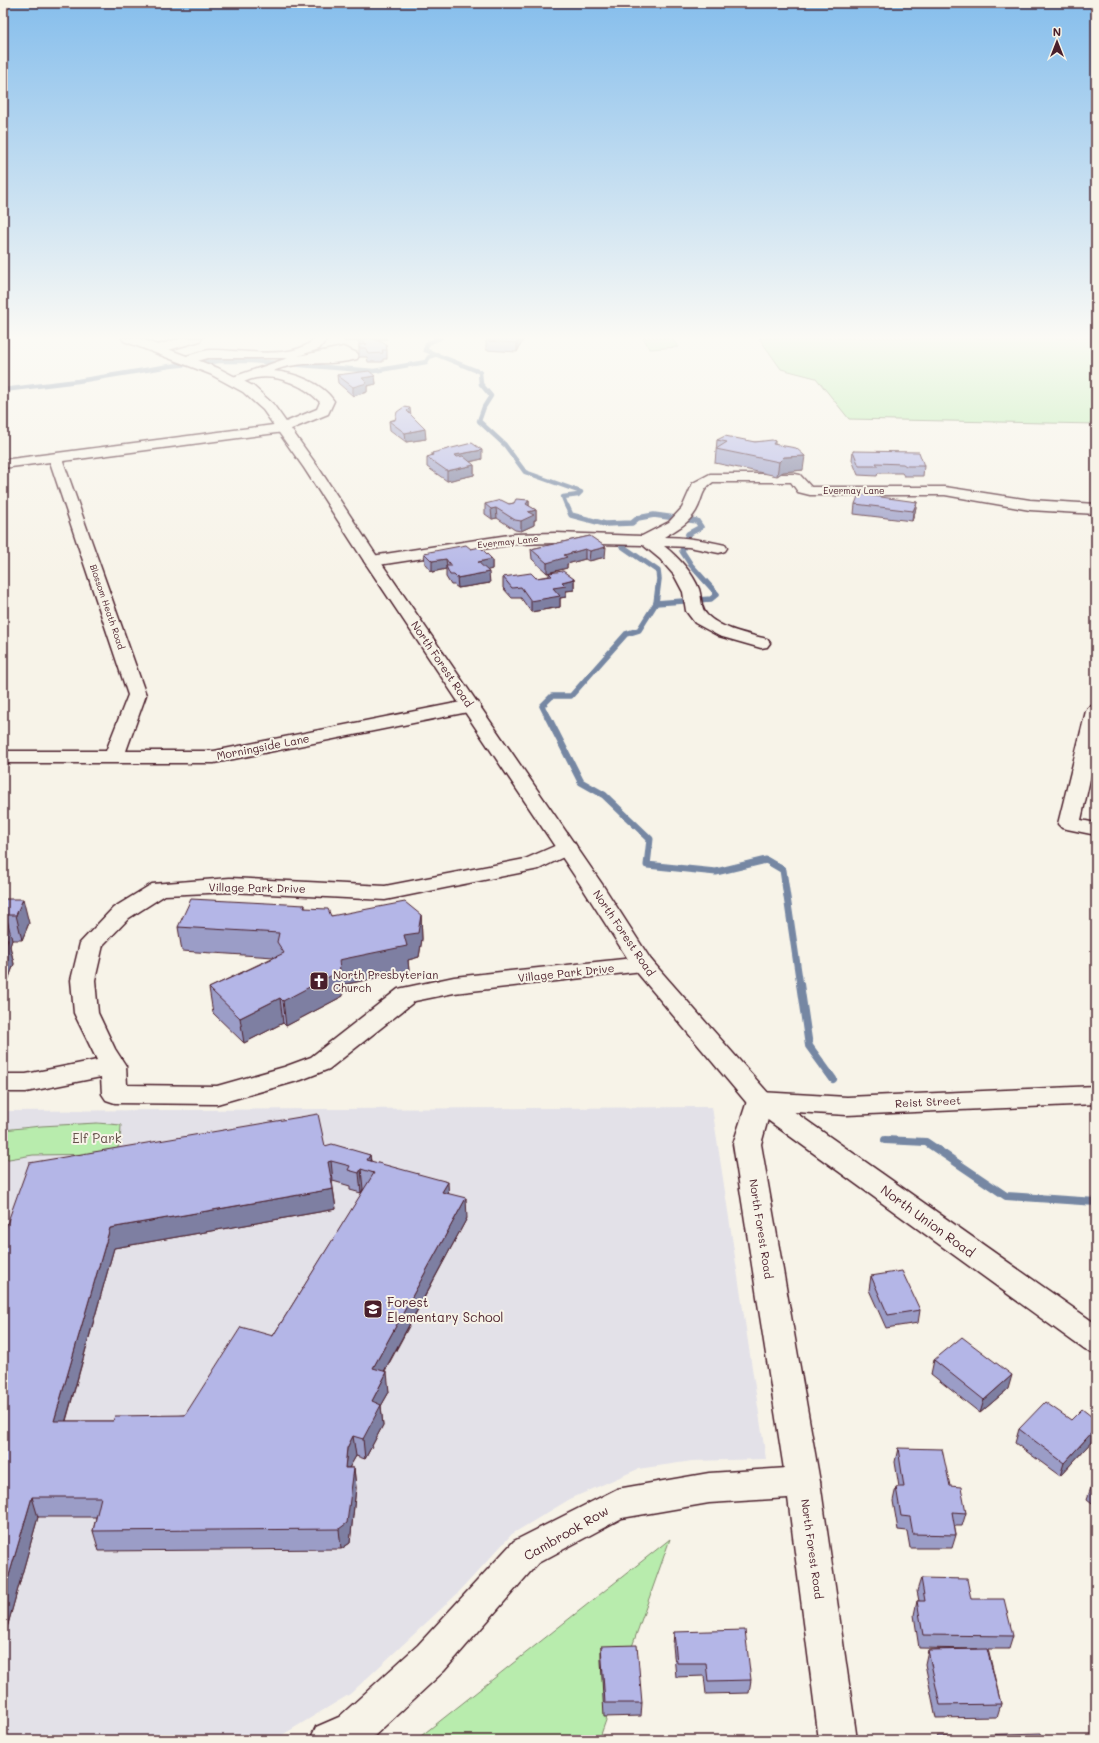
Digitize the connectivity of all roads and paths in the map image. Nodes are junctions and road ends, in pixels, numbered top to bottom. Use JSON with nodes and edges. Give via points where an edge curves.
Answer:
{"nodes":[{"id":1,"x":277,"y":419,"type":"edge"},
{"id":2,"x":304,"y":419,"type":"edge"},
{"id":3,"x":284,"y":428,"type":"junction"},
{"id":4,"x":55,"y":457,"type":"junction"},
{"id":5,"x":3,"y":464,"type":"edge"},
{"id":6,"x":1096,"y":509,"type":"edge"},
{"id":7,"x":646,"y":540,"type":"junction"},
{"id":8,"x":719,"y":548,"type":"dead end"},
{"id":9,"x":372,"y":561,"type":"junction"},
{"id":10,"x":761,"y":643,"type":"dead end"},
{"id":11,"x":471,"y":706,"type":"junction"},
{"id":12,"x":1096,"y":711,"type":"edge"},
{"id":13,"x":3,"y":757,"type":"edge"},
{"id":14,"x":114,"y":757,"type":"junction"},
{"id":15,"x":1096,"y":829,"type":"edge"},
{"id":16,"x":566,"y":847,"type":"junction"},
{"id":17,"x":643,"y":965,"type":"junction"},
{"id":18,"x":114,"y":1066,"type":"junction"},
{"id":19,"x":3,"y":1083,"type":"edge"},
{"id":20,"x":1096,"y":1095,"type":"edge"},
{"id":21,"x":760,"y":1101,"type":"junction"},
{"id":22,"x":1096,"y":1341,"type":"edge"},
{"id":23,"x":803,"y":1482,"type":"junction"},
{"id":24,"x":328,"y":1740,"type":"edge"},
{"id":25,"x":838,"y":1740,"type":"edge"}],
"edges":[{"from":1,"to":3,"type":"street","name":"North Forest Road"},
{"from":2,"to":3,"type":"street"},
{"from":3,"to":4,"type":"street"},
{"from":3,"to":9,"type":"street","name":"North Forest Road"},
{"from":4,"to":5,"type":"street"},
{"from":4,"to":14,"type":"street","name":"Blossom Heath Road","via":[[137,695]]},
{"from":6,"to":7,"type":"street","name":"Evermay Lane","via":[[1030,506],[945,491],[810,491],[803,489],[795,478],[710,478],[698,486],[689,510],[674,525]]},
{"from":7,"to":8,"type":"street","name":"Evermay Lane","via":[[688,542]]},
{"from":7,"to":9,"type":"street","name":"Evermay Lane","via":[[515,539]]},
{"from":7,"to":10,"type":"street","via":[[667,555],[682,572],[696,613],[701,618],[713,628]]},
{"from":9,"to":11,"type":"street","name":"North Forest Road"},
{"from":11,"to":14,"type":"street","name":"Morningside Lane","via":[[214,757]]},
{"from":11,"to":16,"type":"street","name":"North Forest Road"},
{"from":12,"to":15,"type":"street","via":[[1069,824]]},
{"from":13,"to":14,"type":"street","name":"Morningside Lane"},
{"from":16,"to":17,"type":"street","name":"North Forest Road"},
{"from":16,"to":18,"type":"street","name":"Village Park Drive","via":[[531,864],[385,892],[230,885],[160,889],[121,913],[92,943],[83,980],[86,1013],[103,1050]]},
{"from":17,"to":18,"type":"street","name":"Village Park Drive","via":[[454,985],[407,995],[320,1062],[292,1074],[217,1095],[115,1094]]},
{"from":17,"to":21,"type":"street","name":"North Forest Road"},
{"from":18,"to":19,"type":"street","via":[[26,1083]]},
{"from":20,"to":21,"type":"street","name":"Reist Street","via":[[847,1106]]},
{"from":21,"to":22,"type":"street","name":"North Union Road"},
{"from":21,"to":23,"type":"street","name":"North Forest Road","via":[[747,1144]]},
{"from":23,"to":24,"type":"street","name":"Cambrook Row","via":[[709,1488],[617,1504],[526,1552],[431,1658],[350,1732]]},
{"from":23,"to":25,"type":"street","name":"North Forest Road"}]}
